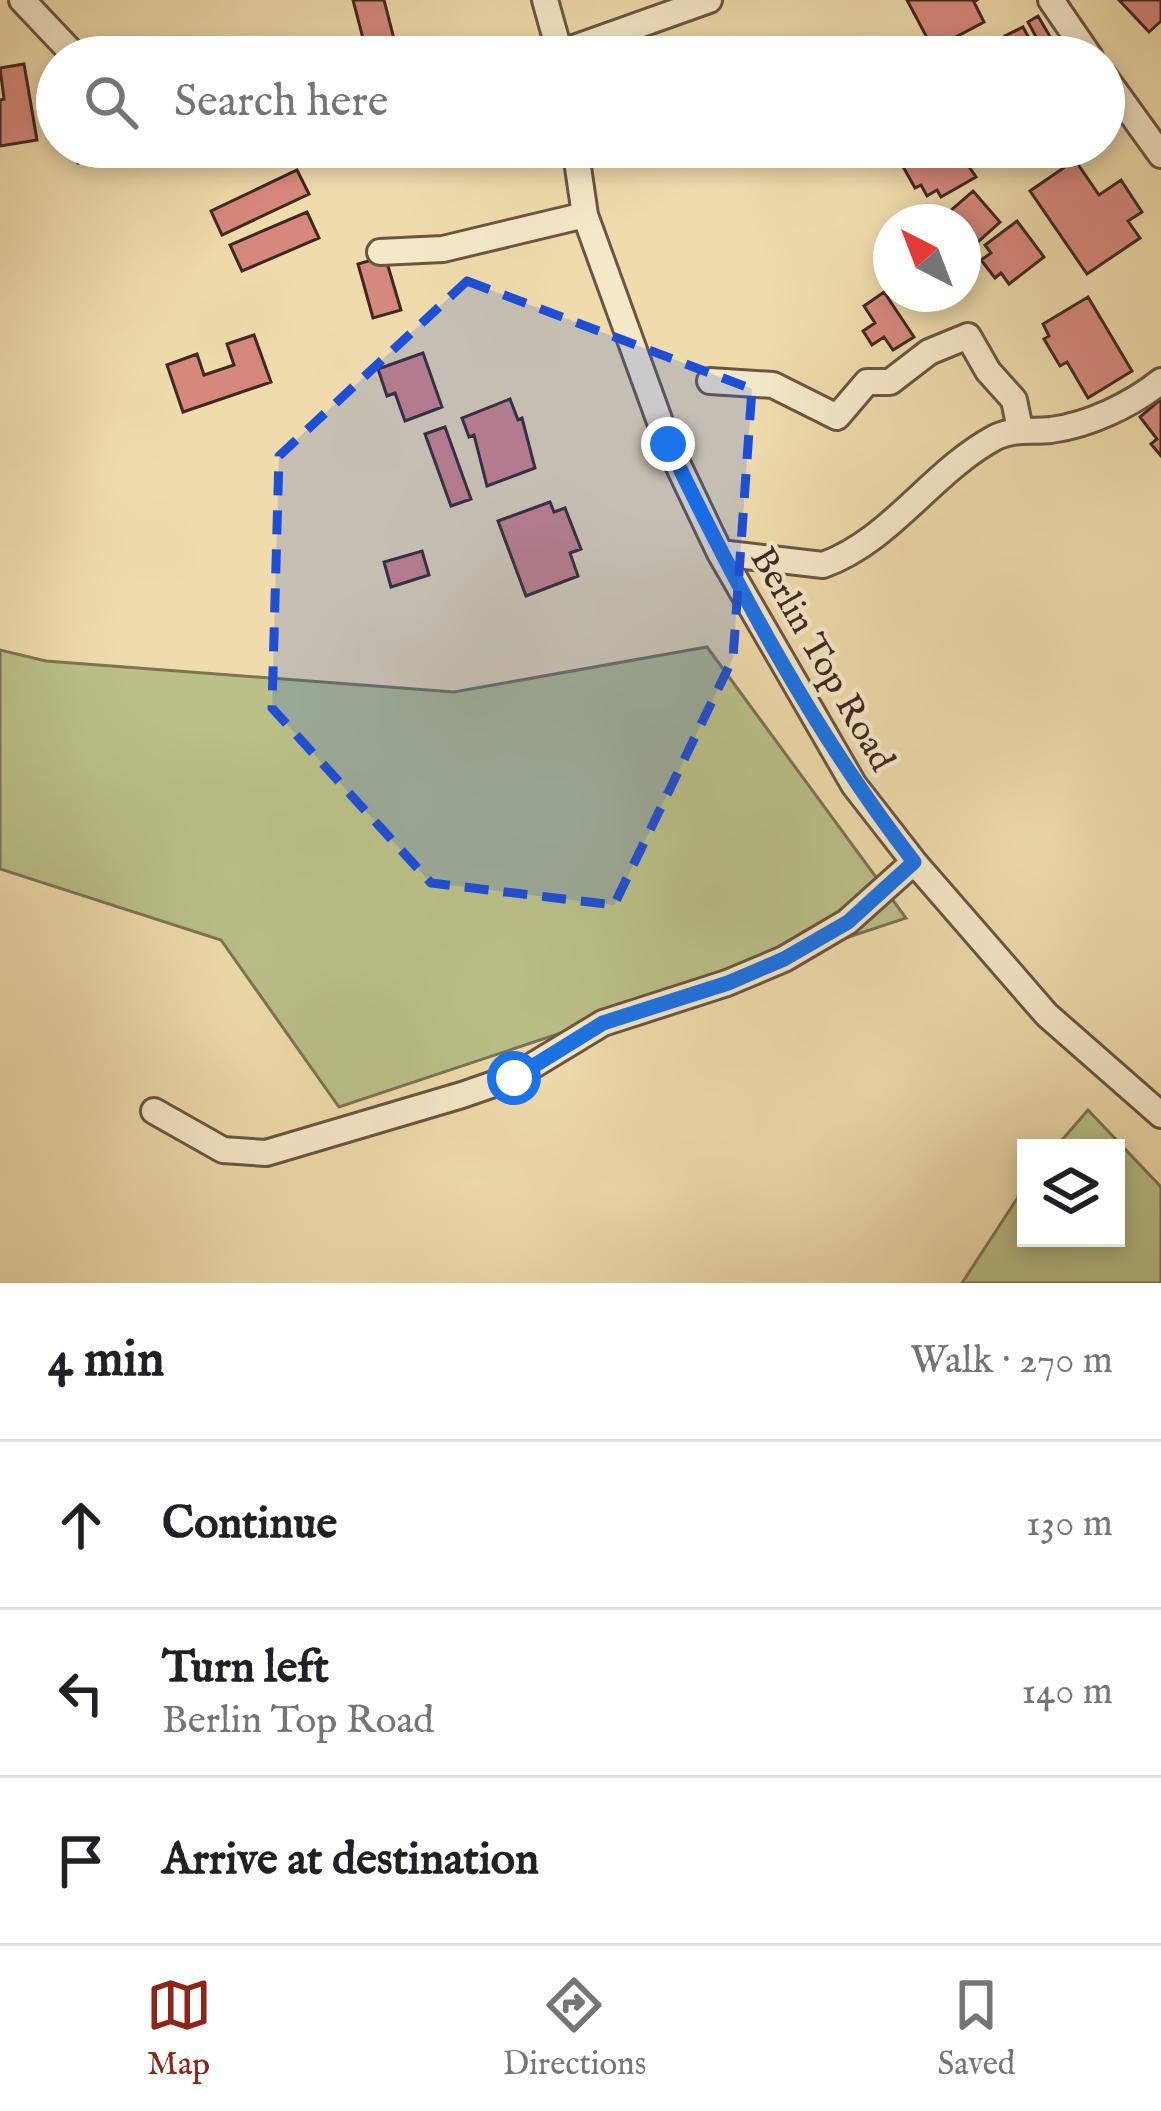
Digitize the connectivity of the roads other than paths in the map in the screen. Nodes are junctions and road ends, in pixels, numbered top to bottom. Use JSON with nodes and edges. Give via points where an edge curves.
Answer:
{"nodes":[{"id":1,"x":22,"y":0,"type":"edge"},
{"id":2,"x":545,"y":0,"type":"edge"},
{"id":3,"x":709,"y":0,"type":"edge"},
{"id":4,"x":1051,"y":0,"type":"edge"},
{"id":5,"x":56,"y":36,"type":"edge"},
{"id":6,"x":555,"y":36,"type":"edge"},
{"id":7,"x":612,"y":36,"type":"edge"},
{"id":8,"x":1076,"y":36,"type":"edge"},
{"id":9,"x":1125,"y":105,"type":"edge"},
{"id":10,"x":1161,"y":155,"type":"edge"},
{"id":11,"x":578,"y":168,"type":"edge"},
{"id":12,"x":585,"y":215,"type":"junction"},
{"id":13,"x":380,"y":252,"type":"dead end"},
{"id":14,"x":710,"y":381,"type":"dead end"},
{"id":15,"x":1161,"y":381,"type":"edge"},
{"id":16,"x":1020,"y":429,"type":"junction"},
{"id":17,"x":720,"y":553,"type":"junction"},
{"id":18,"x":914,"y":862,"type":"junction"},
{"id":19,"x":154,"y":1112,"type":"dead end"},
{"id":20,"x":1161,"y":1115,"type":"edge"}],
"edges":[{"from":1,"to":5,"type":"street"},
{"from":2,"to":6,"type":"street"},
{"from":3,"to":7,"type":"street"},
{"from":4,"to":8,"type":"street"},
{"from":9,"to":10,"type":"street"},
{"from":11,"to":12,"type":"street","name":"Berlin Top Road"},
{"from":12,"to":13,"type":"street","via":[[443,250]]},
{"from":12,"to":17,"type":"street","name":"Berlin Top Road","via":[[668,444]]},
{"from":14,"to":16,"type":"street","via":[[773,385],[837,417],[867,382],[890,382],[929,352],[968,336],[1015,400]]},
{"from":15,"to":16,"type":"street","via":[[1080,424]]},
{"from":16,"to":17,"type":"street","via":[[990,440],[838,560]]},
{"from":17,"to":18,"type":"street","name":"Berlin Top Road","via":[[854,785]]},
{"from":18,"to":19,"type":"street","via":[[848,922],[784,959],[603,1023],[514,1078],[266,1153],[223,1150]]},
{"from":18,"to":20,"type":"street","name":"Berlin Top Road","via":[[1047,1015]]}]}
